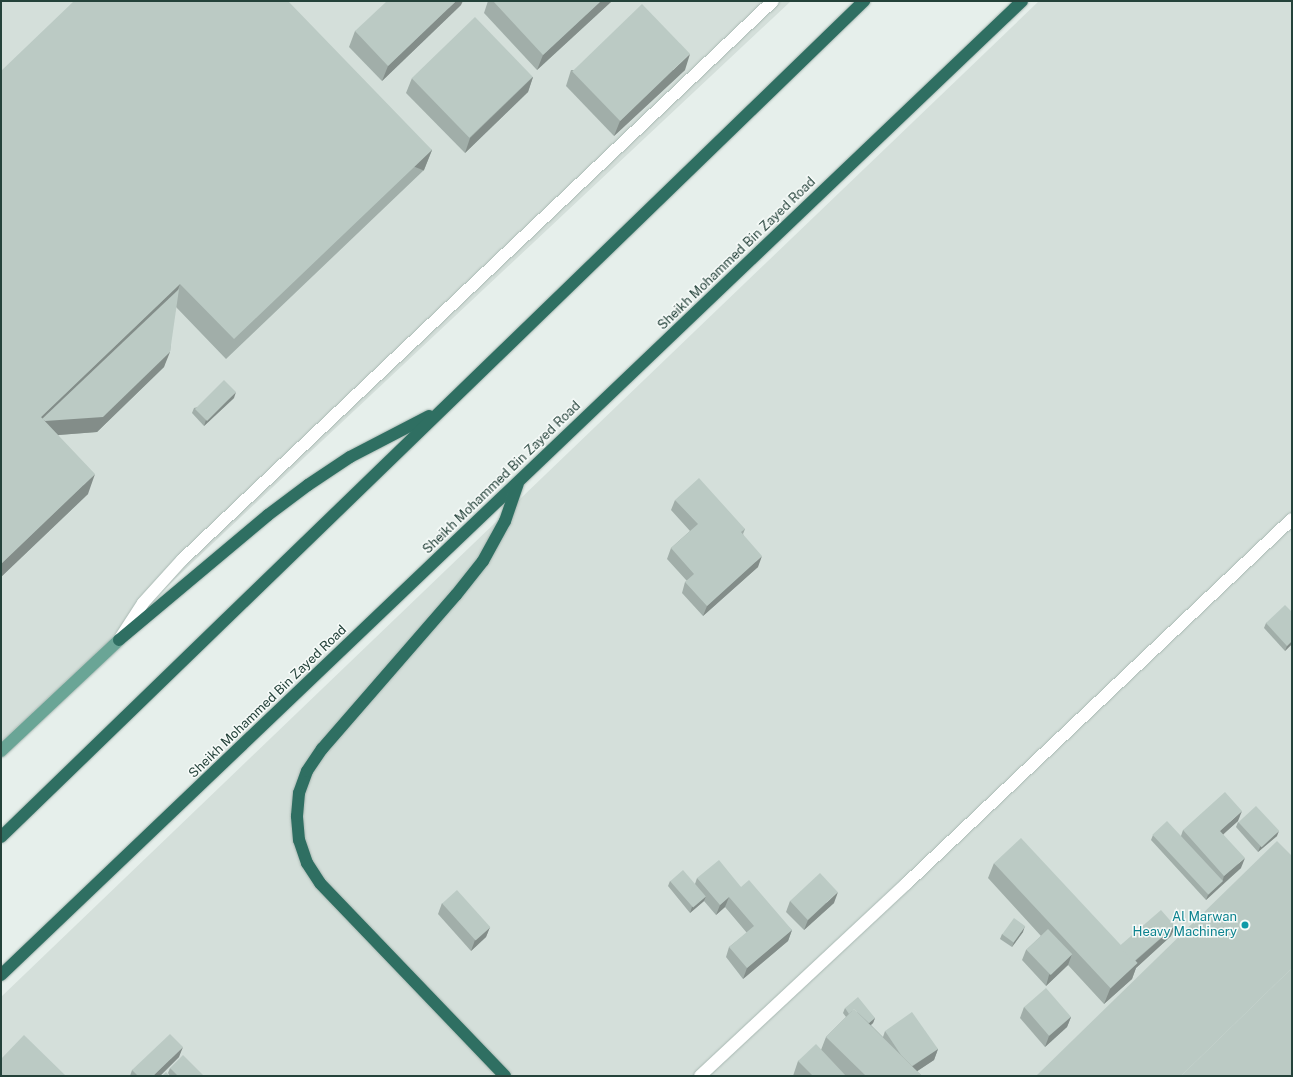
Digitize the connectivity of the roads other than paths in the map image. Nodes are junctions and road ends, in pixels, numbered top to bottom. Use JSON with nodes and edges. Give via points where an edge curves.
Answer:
{"nodes":[{"id":1,"x":773,"y":1,"type":"edge"},
{"id":2,"x":864,"y":1,"type":"edge"},
{"id":3,"x":1022,"y":1,"type":"edge"},
{"id":4,"x":439,"y":411,"type":"junction"},
{"id":5,"x":520,"y":480,"type":"junction"},
{"id":6,"x":1292,"y":519,"type":"edge"},
{"id":7,"x":119,"y":640,"type":"junction"},
{"id":8,"x":1,"y":751,"type":"edge"},
{"id":9,"x":1,"y":837,"type":"edge"},
{"id":10,"x":1,"y":975,"type":"edge"},
{"id":11,"x":505,"y":1076,"type":"edge"},
{"id":12,"x":700,"y":1076,"type":"edge"}],
"edges":[{"from":1,"to":7,"type":"street","via":[[182,560],[143,604]]},
{"from":2,"to":4,"type":"highway"},
{"from":3,"to":5,"type":"highway","name":"Sheikh Mohammed Bin Zayed Road"},
{"from":4,"to":7,"type":"highway","via":[[394,432],[308,485],[268,515]]},
{"from":4,"to":9,"type":"highway"},
{"from":5,"to":10,"type":"highway","name":"Sheikh Mohammed Bin Zayed Road"},
{"from":5,"to":11,"type":"highway","via":[[505,521],[483,560],[456,595],[322,749],[299,793],[297,816],[299,840],[305,857],[320,883]]},
{"from":6,"to":12,"type":"street"},
{"from":7,"to":8,"type":"main road"}]}
